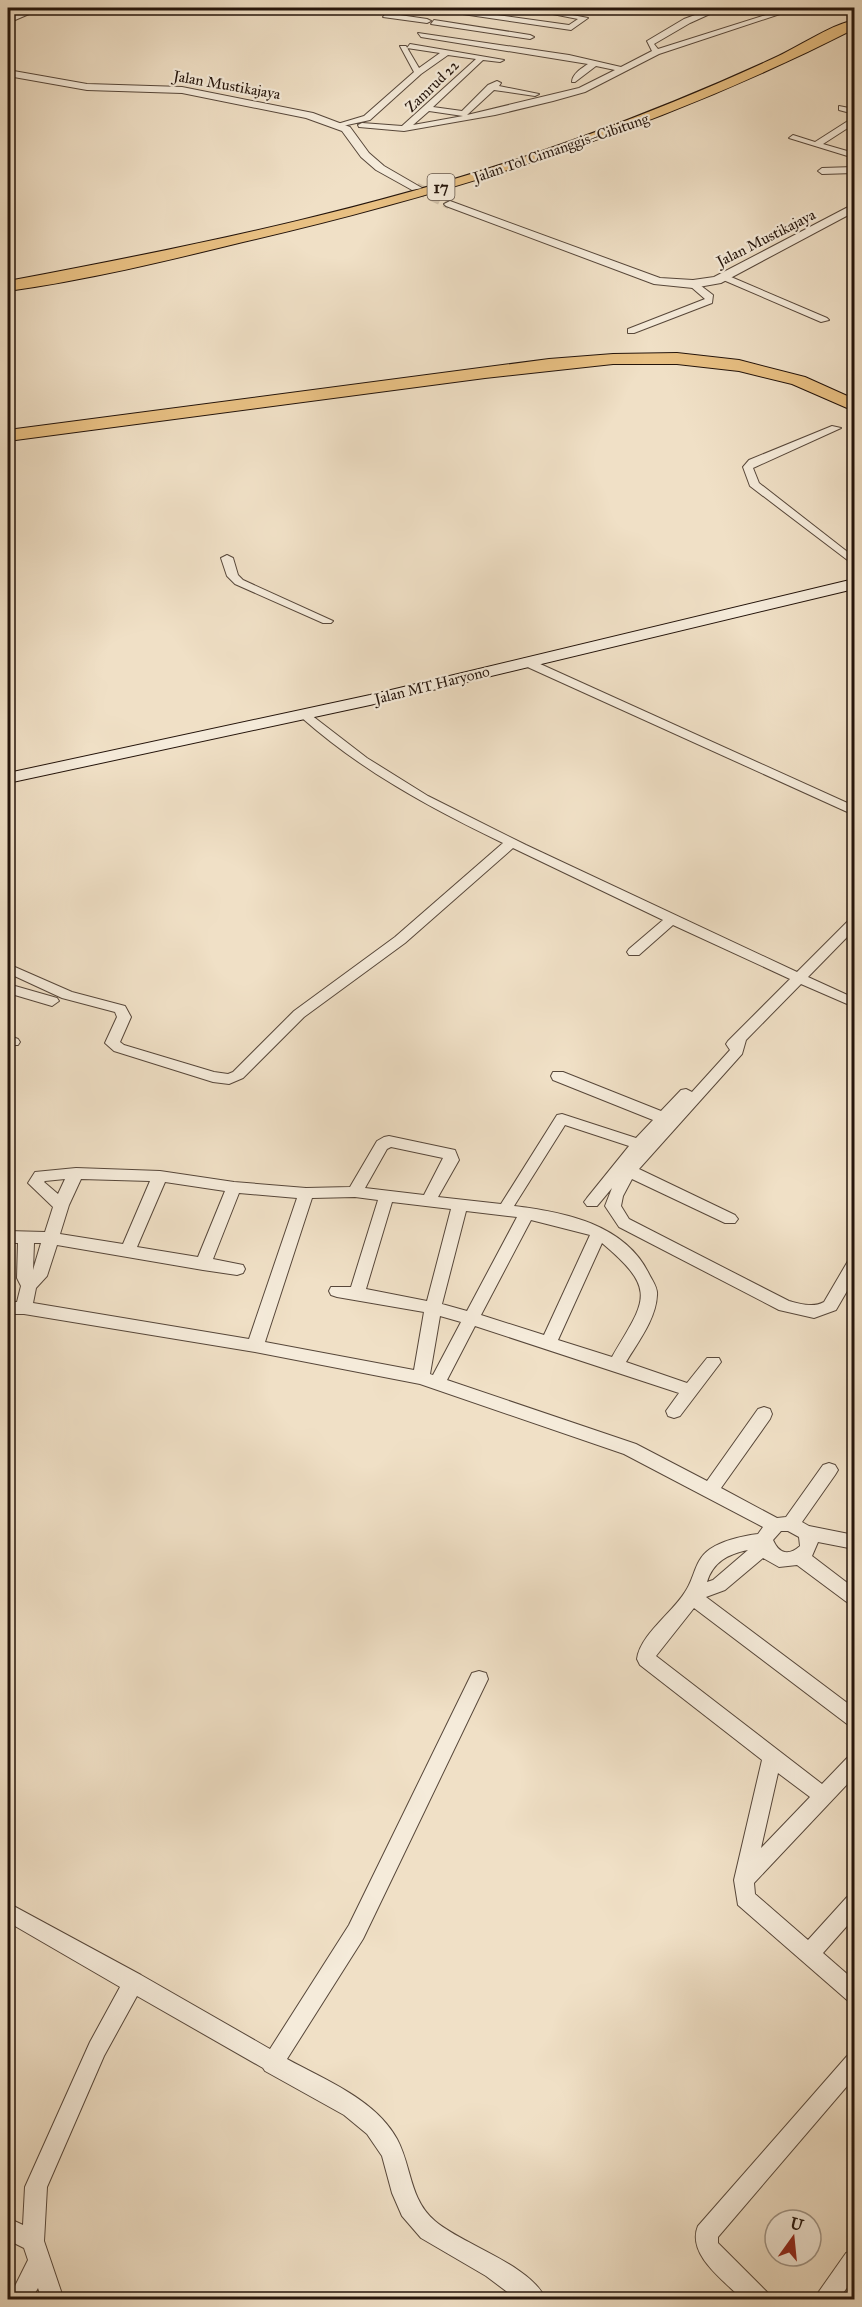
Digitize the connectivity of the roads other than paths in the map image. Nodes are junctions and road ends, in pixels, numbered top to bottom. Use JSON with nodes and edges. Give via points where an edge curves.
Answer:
{"nodes":[{"id":1,"x":39,"y":8,"type":"edge"},
{"id":2,"x":430,"y":8,"type":"edge"},
{"id":3,"x":526,"y":8,"type":"edge"},
{"id":4,"x":719,"y":8,"type":"edge"},
{"id":5,"x":791,"y":8,"type":"edge"},
{"id":6,"x":446,"y":9,"type":"edge"},
{"id":7,"x":386,"y":15,"type":"dead end"},
{"id":8,"x":8,"y":21,"type":"edge"},
{"id":9,"x":430,"y":22,"type":"junction"},
{"id":10,"x":855,"y":24,"type":"edge"},
{"id":11,"x":421,"y":34,"type":"junction"},
{"id":12,"x":530,"y":37,"type":"dead end"},
{"id":13,"x":855,"y":37,"type":"edge"},
{"id":14,"x":406,"y":45,"type":"junction"},
{"id":15,"x":447,"y":52,"type":"junction"},
{"id":16,"x":656,"y":52,"type":"junction"},
{"id":17,"x":482,"y":57,"type":"junction"},
{"id":18,"x":500,"y":60,"type":"dead end"},
{"id":19,"x":597,"y":62,"type":"junction"},
{"id":20,"x":621,"y":69,"type":"junction"},
{"id":21,"x":418,"y":72,"type":"junction"},
{"id":22,"x":8,"y":74,"type":"edge"},
{"id":23,"x":575,"y":80,"type":"dead end"},
{"id":24,"x":535,"y":93,"type":"dead end"},
{"id":25,"x":478,"y":100,"type":"junction"},
{"id":26,"x":504,"y":104,"type":"dead end"},
{"id":27,"x":427,"y":108,"type":"junction"},
{"id":28,"x":842,"y":108,"type":"dead end"},
{"id":29,"x":855,"y":112,"type":"edge"},
{"id":30,"x":368,"y":117,"type":"junction"},
{"id":31,"x":855,"y":121,"type":"edge"},
{"id":32,"x":338,"y":125,"type":"junction"},
{"id":33,"x":362,"y":125,"type":"junction"},
{"id":34,"x":404,"y":129,"type":"junction"},
{"id":35,"x":351,"y":134,"type":"junction"},
{"id":36,"x":793,"y":138,"type":"dead end"},
{"id":37,"x":816,"y":145,"type":"junction"},
{"id":38,"x":853,"y":154,"type":"edge"},
{"id":39,"x":855,"y":170,"type":"edge"},
{"id":40,"x":822,"y":171,"type":"dead end"},
{"id":41,"x":416,"y":188,"type":"tunnel mouth"},
{"id":42,"x":450,"y":204,"type":"tunnel mouth"},
{"id":43,"x":855,"y":208,"type":"edge"},
{"id":44,"x":214,"y":244,"type":"junction"},
{"id":45,"x":8,"y":272,"type":"edge"},
{"id":46,"x":724,"y":277,"type":"junction"},
{"id":47,"x":693,"y":284,"type":"junction"},
{"id":48,"x":8,"y":286,"type":"edge"},
{"id":49,"x":8,"y":296,"type":"edge"},
{"id":50,"x":824,"y":320,"type":"dead end"},
{"id":51,"x":631,"y":331,"type":"dead end"},
{"id":52,"x":841,"y":389,"type":"edge"},
{"id":53,"x":854,"y":406,"type":"edge"},
{"id":54,"x":836,"y":428,"type":"dead end"},
{"id":55,"x":8,"y":429,"type":"edge"},
{"id":56,"x":8,"y":436,"type":"edge"},
{"id":57,"x":227,"y":558,"type":"dead end"},
{"id":58,"x":855,"y":562,"type":"edge"},
{"id":59,"x":855,"y":584,"type":"edge"},
{"id":60,"x":327,"y":621,"type":"dead end"},
{"id":61,"x":527,"y":662,"type":"junction"},
{"id":62,"x":306,"y":715,"type":"junction"},
{"id":63,"x":8,"y":778,"type":"edge"},
{"id":64,"x":855,"y":811,"type":"edge"},
{"id":65,"x":512,"y":842,"type":"junction"},
{"id":66,"x":672,"y":919,"type":"junction"},
{"id":67,"x":855,"y":923,"type":"edge"},
{"id":68,"x":634,"y":952,"type":"dead end"},
{"id":69,"x":8,"y":968,"type":"edge"},
{"id":70,"x":801,"y":979,"type":"junction"},
{"id":71,"x":8,"y":989,"type":"edge"},
{"id":72,"x":52,"y":1001,"type":"dead end"},
{"id":73,"x":855,"y":1003,"type":"edge"},
{"id":74,"x":739,"y":1038,"type":"junction"},
{"id":75,"x":558,"y":1077,"type":"dead end"},
{"id":76,"x":663,"y":1118,"type":"junction"},
{"id":77,"x":639,"y":1143,"type":"junction"},
{"id":78,"x":629,"y":1171,"type":"junction"},
{"id":79,"x":76,"y":1173,"type":"junction"},
{"id":80,"x":160,"y":1176,"type":"junction"},
{"id":81,"x":234,"y":1187,"type":"junction"},
{"id":82,"x":355,"y":1192,"type":"junction"},
{"id":83,"x":306,"y":1193,"type":"junction"},
{"id":84,"x":387,"y":1195,"type":"junction"},
{"id":85,"x":429,"y":1199,"type":"junction"},
{"id":86,"x":592,"y":1202,"type":"dead end"},
{"id":87,"x":460,"y":1203,"type":"junction"},
{"id":88,"x":508,"y":1203,"type":"dead end"},
{"id":89,"x":61,"y":1205,"type":"junction"},
{"id":90,"x":527,"y":1213,"type":"junction"},
{"id":91,"x":730,"y":1218,"type":"dead end"},
{"id":92,"x":599,"y":1232,"type":"junction"},
{"id":93,"x":8,"y":1237,"type":"edge"},
{"id":94,"x":26,"y":1238,"type":"junction"},
{"id":95,"x":51,"y":1238,"type":"junction"},
{"id":96,"x":127,"y":1252,"type":"junction"},
{"id":97,"x":203,"y":1264,"type":"junction"},
{"id":98,"x":855,"y":1265,"type":"edge"},
{"id":99,"x":237,"y":1269,"type":"dead end"},
{"id":100,"x":29,"y":1286,"type":"junction"},
{"id":101,"x":337,"y":1291,"type":"dead end"},
{"id":102,"x":357,"y":1293,"type":"junction"},
{"id":103,"x":16,"y":1308,"type":"edge"},
{"id":104,"x":432,"y":1308,"type":"junction"},
{"id":105,"x":471,"y":1318,"type":"junction"},
{"id":106,"x":548,"y":1343,"type":"junction"},
{"id":107,"x":255,"y":1346,"type":"junction"},
{"id":108,"x":713,"y":1362,"type":"dead end"},
{"id":109,"x":617,"y":1364,"type":"junction"},
{"id":110,"x":429,"y":1381,"type":"junction"},
{"id":111,"x":689,"y":1390,"type":"junction"},
{"id":112,"x":674,"y":1411,"type":"dead end"},
{"id":113,"x":764,"y":1414,"type":"dead end"},
{"id":114,"x":829,"y":1470,"type":"dead end"},
{"id":115,"x":710,"y":1491,"type":"junction"},
{"id":116,"x":790,"y":1527,"type":"junction"},
{"id":117,"x":855,"y":1542,"type":"edge"},
{"id":118,"x":764,"y":1543,"type":"junction"},
{"id":119,"x":801,"y":1558,"type":"junction"},
{"id":120,"x":694,"y":1595,"type":"junction"},
{"id":121,"x":855,"y":1598,"type":"edge"},
{"id":122,"x":478,"y":1679,"type":"dead end"},
{"id":123,"x":855,"y":1718,"type":"edge"},
{"id":124,"x":772,"y":1758,"type":"junction"},
{"id":125,"x":855,"y":1764,"type":"edge"},
{"id":126,"x":824,"y":1797,"type":"junction"},
{"id":127,"x":744,"y":1880,"type":"junction"},
{"id":128,"x":855,"y":1904,"type":"edge"},
{"id":129,"x":8,"y":1912,"type":"edge"},
{"id":130,"x":809,"y":1954,"type":"junction"},
{"id":131,"x":134,"y":1982,"type":"junction"},
{"id":132,"x":855,"y":1993,"type":"edge"},
{"id":133,"x":855,"y":2063,"type":"edge"},
{"id":134,"x":272,"y":2064,"type":"junction"},
{"id":135,"x":8,"y":2229,"type":"edge"},
{"id":136,"x":33,"y":2241,"type":"junction"},
{"id":137,"x":855,"y":2261,"type":"edge"},
{"id":138,"x":40,"y":2262,"type":"junction"},
{"id":139,"x":18,"y":2300,"type":"edge"},
{"id":140,"x":52,"y":2300,"type":"edge"},
{"id":141,"x":535,"y":2300,"type":"edge"},
{"id":142,"x":759,"y":2300,"type":"edge"},
{"id":143,"x":824,"y":2300,"type":"edge"}],
"edges":[{"from":1,"to":8,"type":"street"},
{"from":2,"to":6,"type":"street"},
{"from":3,"to":6,"type":"street","via":[[584,17],[571,28]]},
{"from":4,"to":16,"type":"street","via":[[650,43]]},
{"from":5,"to":16,"type":"street"},
{"from":6,"to":9,"type":"street"},
{"from":7,"to":9,"type":"street"},
{"from":9,"to":11,"type":"street"},
{"from":9,"to":12,"type":"street"},
{"from":9,"to":14,"type":"street"},
{"from":10,"to":44,"type":"highway","name":"Jalan Tol Cimanggis–Cibitung","number":"17","via":[[694,102],[537,159],[450,185]]},
{"from":11,"to":14,"type":"street"},
{"from":11,"to":19,"type":"street"},
{"from":13,"to":49,"type":"highway","name":"Jalan Tol Cimanggis–Cibitung","number":"17","via":[[709,108],[530,173],[226,254]]},
{"from":14,"to":15,"type":"street"},
{"from":14,"to":21,"type":"street"},
{"from":15,"to":17,"type":"street"},
{"from":15,"to":21,"type":"street"},
{"from":16,"to":20,"type":"street"},
{"from":17,"to":18,"type":"street"},
{"from":17,"to":27,"type":"street","name":"Zamrud 22"},
{"from":19,"to":20,"type":"street"},
{"from":19,"to":23,"type":"street"},
{"from":20,"to":34,"type":"street","via":[[582,90],[550,99]]},
{"from":21,"to":30,"type":"street"},
{"from":22,"to":32,"type":"street","name":"Jalan Mustikajaya","via":[[87,87],[182,90],[309,115]]},
{"from":24,"to":25,"type":"street","via":[[494,86]]},
{"from":25,"to":26,"type":"street"},
{"from":25,"to":27,"type":"street","via":[[464,114]]},
{"from":27,"to":34,"type":"street","name":"Zamrud 22"},
{"from":28,"to":29,"type":"street"},
{"from":30,"to":32,"type":"street"},
{"from":30,"to":33,"type":"street"},
{"from":31,"to":37,"type":"street"},
{"from":32,"to":35,"type":"street","name":"Jalan Mustikajaya"},
{"from":33,"to":34,"type":"street","name":"Zamrud 22"},
{"from":33,"to":35,"type":"street"},
{"from":35,"to":41,"type":"street","name":"Jalan Mustikajaya","via":[[380,168]]},
{"from":36,"to":37,"type":"street"},
{"from":37,"to":38,"type":"street"},
{"from":39,"to":40,"type":"street"},
{"from":42,"to":47,"type":"street","name":"Jalan Mustikajaya","via":[[658,281]]},
{"from":43,"to":46,"type":"street","name":"Jalan Mustikajaya"},
{"from":44,"to":45,"type":"highway"},
{"from":44,"to":48,"type":"highway","name":"Jalan Tol Cimanggis–Cibitung","number":"17"},
{"from":46,"to":47,"type":"street","name":"Jalan Mustikajaya"},
{"from":46,"to":50,"type":"street"},
{"from":47,"to":51,"type":"street","via":[[710,297],[709,301]]},
{"from":52,"to":53,"type":"highway"},
{"from":52,"to":55,"type":"highway","via":[[785,364],[742,356],[673,350],[599,351]]},
{"from":52,"to":56,"type":"highway","via":[[742,365],[692,359],[605,359]]},
{"from":54,"to":58,"type":"street","via":[[748,467],[754,484]]},
{"from":57,"to":60,"type":"street","via":[[239,582]]},
{"from":59,"to":61,"type":"main road","name":"Jalan MT Haryono"},
{"from":61,"to":62,"type":"main road","name":"Jalan MT Haryono"},
{"from":61,"to":64,"type":"street"},
{"from":62,"to":63,"type":"main road","name":"Jalan MT Haryono"},
{"from":62,"to":65,"type":"street","via":[[344,749],[386,776]]},
{"from":65,"to":66,"type":"street"},
{"from":65,"to":69,"type":"street","via":[[408,934],[299,1014],[238,1075],[229,1079],[119,1048],[112,1043],[124,1017],[120,1009],[67,995]]},
{"from":66,"to":68,"type":"street"},
{"from":66,"to":70,"type":"street"},
{"from":67,"to":70,"type":"street"},
{"from":70,"to":73,"type":"street"},
{"from":70,"to":74,"type":"street"},
{"from":71,"to":72,"type":"street"},
{"from":74,"to":76,"type":"street"},
{"from":74,"to":78,"type":"street","via":[[737,1051]]},
{"from":75,"to":76,"type":"street"},
{"from":76,"to":77,"type":"street"},
{"from":77,"to":86,"type":"street"},
{"from":77,"to":88,"type":"street","via":[[562,1119]]},
{"from":78,"to":91,"type":"street"},
{"from":78,"to":98,"type":"street","via":[[613,1206],[624,1223],[785,1306],[817,1314],[826,1310]]},
{"from":79,"to":80,"type":"street"},
{"from":79,"to":89,"type":"street"},
{"from":79,"to":89,"type":"street","via":[[43,1175],[36,1181]]},
{"from":80,"to":81,"type":"street"},
{"from":80,"to":96,"type":"street"},
{"from":81,"to":83,"type":"street"},
{"from":81,"to":97,"type":"street"},
{"from":82,"to":83,"type":"street"},
{"from":82,"to":84,"type":"street"},
{"from":82,"to":85,"type":"street","via":[[382,1145],[389,1141],[450,1154],[451,1160]]},
{"from":83,"to":107,"type":"street"},
{"from":84,"to":85,"type":"street"},
{"from":84,"to":102,"type":"street"},
{"from":85,"to":87,"type":"street"},
{"from":87,"to":90,"type":"street"},
{"from":87,"to":104,"type":"street"},
{"from":89,"to":95,"type":"street"},
{"from":90,"to":92,"type":"street"},
{"from":90,"to":105,"type":"street"},
{"from":92,"to":106,"type":"street"},
{"from":92,"to":109,"type":"street","via":[[629,1257],[650,1292],[647,1310]]},
{"from":93,"to":94,"type":"street"},
{"from":94,"to":95,"type":"street"},
{"from":94,"to":100,"type":"street","via":[[25,1278]]},
{"from":95,"to":96,"type":"street"},
{"from":95,"to":100,"type":"street","via":[[39,1275]]},
{"from":96,"to":97,"type":"street"},
{"from":97,"to":99,"type":"street"},
{"from":100,"to":103,"type":"street"},
{"from":101,"to":102,"type":"street"},
{"from":102,"to":104,"type":"street"},
{"from":103,"to":107,"type":"street"},
{"from":104,"to":105,"type":"street"},
{"from":104,"to":110,"type":"street"},
{"from":105,"to":106,"type":"street"},
{"from":105,"to":110,"type":"street"},
{"from":106,"to":109,"type":"street"},
{"from":107,"to":110,"type":"street"},
{"from":108,"to":111,"type":"street"},
{"from":109,"to":111,"type":"street"},
{"from":110,"to":115,"type":"street","via":[[630,1449]]},
{"from":111,"to":112,"type":"street"},
{"from":113,"to":115,"type":"street"},
{"from":114,"to":116,"type":"street"},
{"from":115,"to":116,"type":"street"},
{"from":116,"to":117,"type":"street"},
{"from":116,"to":118,"type":"street","via":[[769,1528]]},
{"from":116,"to":119,"type":"street","via":[[810,1544]]},
{"from":118,"to":119,"type":"street","via":[[775,1557]]},
{"from":118,"to":120,"type":"street","via":[[719,1585]]},
{"from":118,"to":120,"type":"street","via":[[740,1544],[718,1552],[698,1573]]},
{"from":119,"to":121,"type":"street"},
{"from":120,"to":123,"type":"street"},
{"from":120,"to":124,"type":"street","via":[[647,1652],[648,1663]]},
{"from":122,"to":134,"type":"street","via":[[356,1932]]},
{"from":124,"to":126,"type":"street"},
{"from":124,"to":127,"type":"street"},
{"from":125,"to":126,"type":"street"},
{"from":126,"to":127,"type":"street"},
{"from":127,"to":130,"type":"street","via":[[745,1898]]},
{"from":128,"to":130,"type":"street"},
{"from":129,"to":131,"type":"street"},
{"from":130,"to":132,"type":"street"},
{"from":131,"to":134,"type":"street"},
{"from":131,"to":136,"type":"street","via":[[97,2049],[42,2170],[33,2205]]},
{"from":133,"to":142,"type":"street","via":[[706,2234],[708,2248]]},
{"from":134,"to":141,"type":"street","via":[[352,2107],[373,2124],[391,2151],[413,2214],[444,2242],[508,2276]]},
{"from":135,"to":136,"type":"street"},
{"from":136,"to":138,"type":"street"},
{"from":137,"to":143,"type":"street"},
{"from":138,"to":139,"type":"street"},
{"from":138,"to":140,"type":"street"}]}
